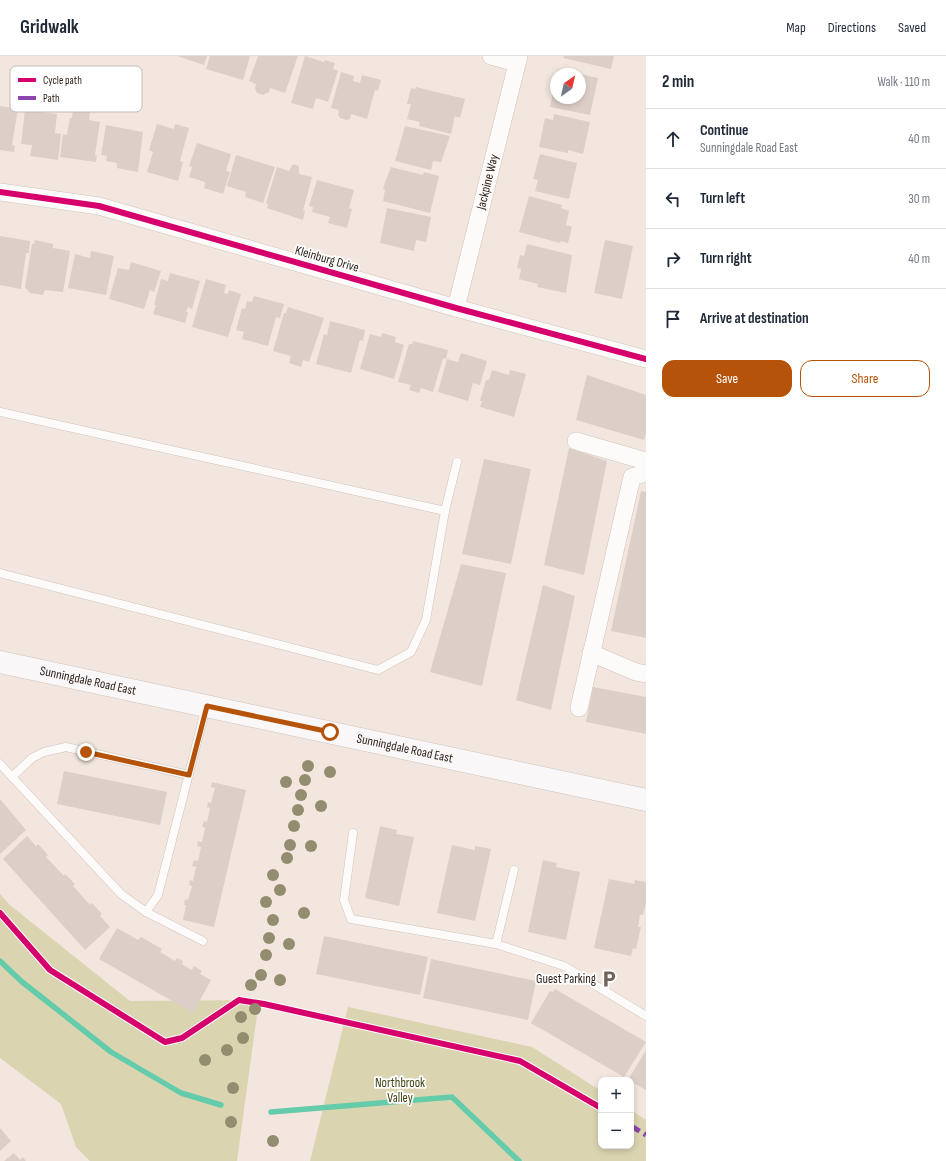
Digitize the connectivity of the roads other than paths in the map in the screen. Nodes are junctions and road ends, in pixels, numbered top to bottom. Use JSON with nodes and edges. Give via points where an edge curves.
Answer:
{"nodes":[{"id":1,"x":491,"y":56,"type":"edge"},
{"id":2,"x":518,"y":60,"type":"edge"},
{"id":3,"x":0,"y":192,"type":"edge"},
{"id":4,"x":456,"y":308,"type":"junction"},
{"id":5,"x":646,"y":359,"type":"edge"},
{"id":6,"x":0,"y":412,"type":"edge"},
{"id":7,"x":576,"y":441,"type":"dead end"},
{"id":8,"x":646,"y":461,"type":"edge"},
{"id":9,"x":457,"y":462,"type":"dead end"},
{"id":10,"x":646,"y":473,"type":"edge"},
{"id":11,"x":446,"y":511,"type":"junction"},
{"id":12,"x":0,"y":573,"type":"edge"},
{"id":13,"x":591,"y":653,"type":"junction"},
{"id":14,"x":0,"y":662,"type":"edge"},
{"id":15,"x":646,"y":674,"type":"edge"},
{"id":16,"x":207,"y":706,"type":"junction"},
{"id":17,"x":579,"y":708,"type":"dead end"},
{"id":18,"x":0,"y":764,"type":"edge"},
{"id":19,"x":189,"y":775,"type":"junction"},
{"id":20,"x":12,"y":777,"type":"junction"},
{"id":21,"x":646,"y":800,"type":"edge"},
{"id":22,"x":353,"y":833,"type":"dead end"},
{"id":23,"x":514,"y":870,"type":"dead end"},
{"id":24,"x":146,"y":912,"type":"junction"},
{"id":25,"x":203,"y":941,"type":"dead end"},
{"id":26,"x":496,"y":944,"type":"junction"},
{"id":27,"x":646,"y":1016,"type":"edge"}],
"edges":[{"from":1,"to":2,"type":"street"},
{"from":2,"to":4,"type":"street","name":"Jackpine Way"},
{"from":3,"to":4,"type":"street","name":"Kleinburg Drive","via":[[99,206]]},
{"from":4,"to":5,"type":"street","name":"Kleinburg Drive"},
{"from":6,"to":11,"type":"lane"},
{"from":7,"to":8,"type":"street"},
{"from":9,"to":11,"type":"lane"},
{"from":10,"to":13,"type":"street","via":[[632,477]]},
{"from":11,"to":12,"type":"lane","via":[[426,620],[411,652],[378,670]]},
{"from":13,"to":15,"type":"street"},
{"from":13,"to":17,"type":"street"},
{"from":14,"to":16,"type":"main road","name":"Sunningdale Road East"},
{"from":16,"to":19,"type":"lane"},
{"from":16,"to":21,"type":"main road","name":"Sunningdale Road East"},
{"from":18,"to":20,"type":"lane"},
{"from":19,"to":20,"type":"lane","via":[[66,747],[44,752],[32,758]]},
{"from":19,"to":24,"type":"lane","via":[[158,895]]},
{"from":20,"to":24,"type":"lane","via":[[121,894]]},
{"from":22,"to":26,"type":"lane","via":[[344,900],[351,919]]},
{"from":23,"to":26,"type":"lane"},
{"from":24,"to":25,"type":"lane"},
{"from":26,"to":27,"type":"lane","via":[[564,966]]}]}
